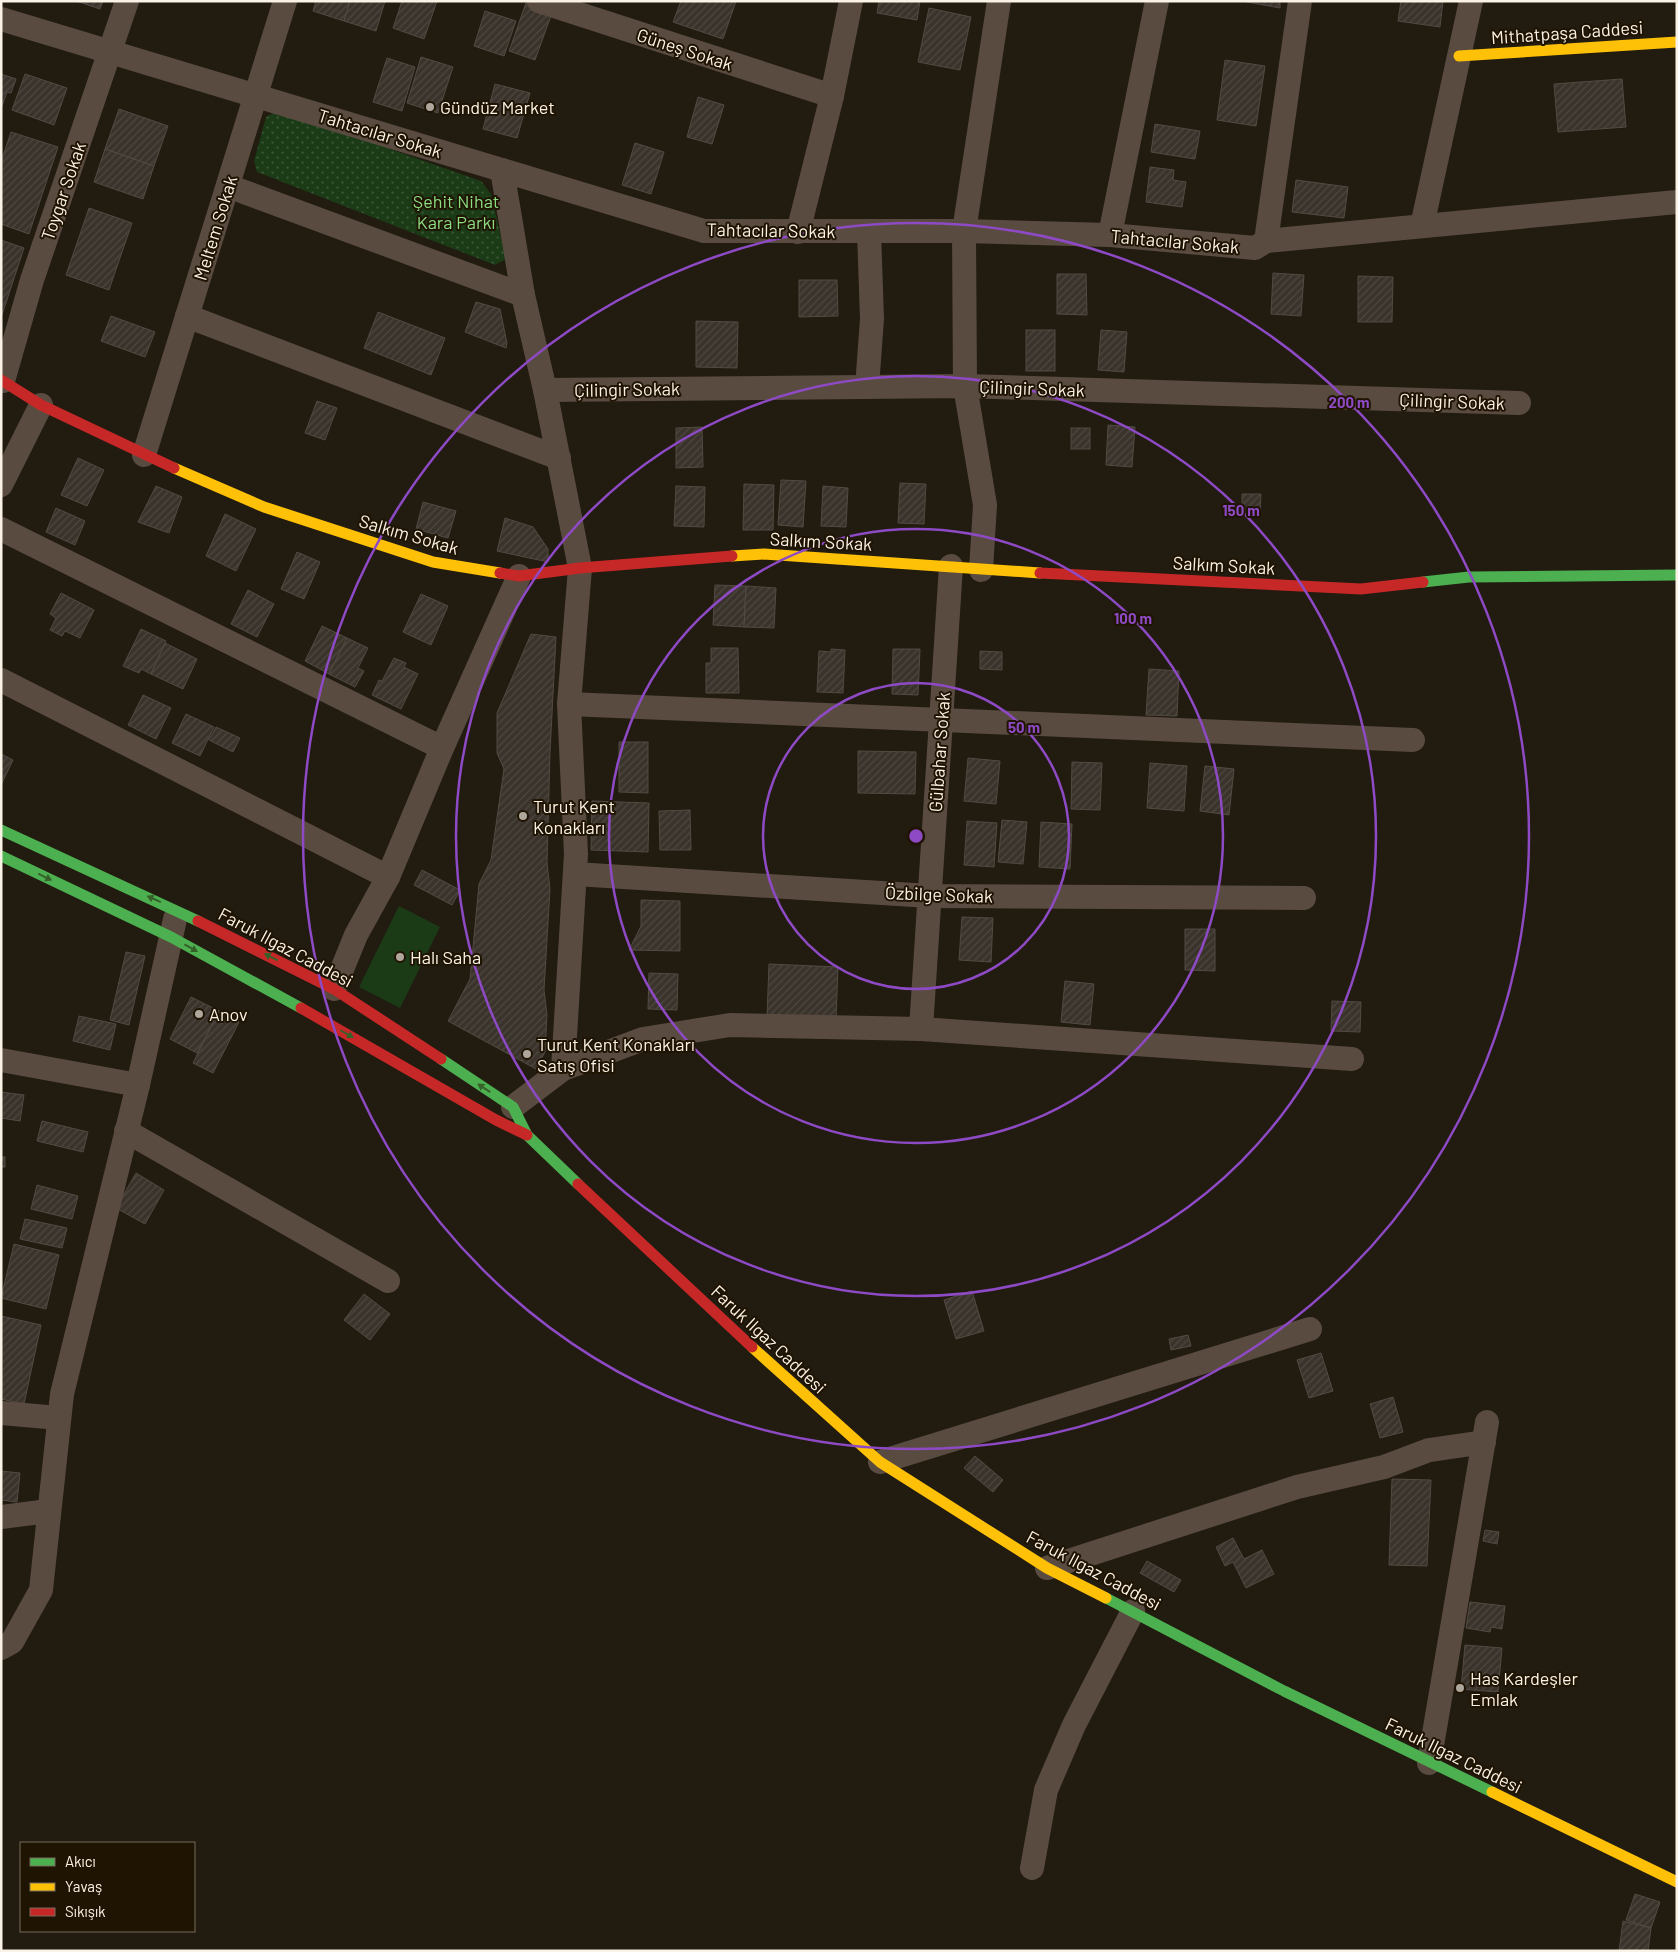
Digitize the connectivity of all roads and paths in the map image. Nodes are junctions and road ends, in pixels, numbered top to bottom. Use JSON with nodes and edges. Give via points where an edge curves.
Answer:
{"nodes":[{"id":1,"x":127,"y":1,"type":"edge"},
{"id":2,"x":285,"y":1,"type":"edge"},
{"id":3,"x":539,"y":1,"type":"edge"},
{"id":4,"x":851,"y":1,"type":"edge"},
{"id":5,"x":999,"y":1,"type":"edge"},
{"id":6,"x":1157,"y":1,"type":"edge"},
{"id":7,"x":1300,"y":1,"type":"edge"},
{"id":8,"x":1471,"y":1,"type":"edge"},
{"id":9,"x":1,"y":20,"type":"edge"},
{"id":10,"x":1677,"y":42,"type":"edge"},
{"id":11,"x":110,"y":52,"type":"junction"},
{"id":12,"x":1459,"y":56,"type":"junction"},
{"id":13,"x":256,"y":96,"type":"junction"},
{"id":14,"x":832,"y":96,"type":"junction"},
{"id":15,"x":502,"y":170,"type":"junction"},
{"id":16,"x":228,"y":186,"type":"junction"},
{"id":17,"x":1677,"y":202,"type":"edge"},
{"id":18,"x":1422,"y":226,"type":"junction"},
{"id":19,"x":964,"y":231,"type":"junction"},
{"id":20,"x":798,"y":232,"type":"junction"},
{"id":21,"x":869,"y":232,"type":"junction"},
{"id":22,"x":1110,"y":235,"type":"junction"},
{"id":23,"x":1266,"y":241,"type":"junction"},
{"id":24,"x":523,"y":296,"type":"junction"},
{"id":25,"x":187,"y":316,"type":"junction"},
{"id":26,"x":2,"y":380,"type":"edge"},
{"id":27,"x":965,"y":386,"type":"junction"},
{"id":28,"x":868,"y":387,"type":"junction"},
{"id":29,"x":545,"y":390,"type":"junction"},
{"id":30,"x":1519,"y":403,"type":"dead end"},
{"id":31,"x":41,"y":405,"type":"junction"},
{"id":32,"x":144,"y":455,"type":"junction"},
{"id":33,"x":558,"y":458,"type":"junction"},
{"id":34,"x":1,"y":485,"type":"edge"},
{"id":35,"x":1,"y":529,"type":"edge"},
{"id":36,"x":951,"y":566,"type":"junction"},
{"id":37,"x":580,"y":568,"type":"junction"},
{"id":38,"x":981,"y":570,"type":"junction"},
{"id":39,"x":1677,"y":575,"type":"edge"},
{"id":40,"x":519,"y":576,"type":"junction"},
{"id":41,"x":1,"y":680,"type":"edge"},
{"id":42,"x":569,"y":704,"type":"junction"},
{"id":43,"x":941,"y":720,"type":"junction"},
{"id":44,"x":1413,"y":740,"type":"dead end"},
{"id":45,"x":442,"y":748,"type":"junction"},
{"id":46,"x":1,"y":830,"type":"edge"},
{"id":47,"x":1,"y":856,"type":"edge"},
{"id":48,"x":575,"y":874,"type":"junction"},
{"id":49,"x":388,"y":877,"type":"junction"},
{"id":50,"x":930,"y":896,"type":"junction"},
{"id":51,"x":1304,"y":898,"type":"dead end"},
{"id":52,"x":177,"y":910,"type":"junction"},
{"id":53,"x":171,"y":937,"type":"junction"},
{"id":54,"x":334,"y":989,"type":"junction"},
{"id":55,"x":921,"y":1029,"type":"junction"},
{"id":56,"x":1352,"y":1059,"type":"dead end"},
{"id":57,"x":1,"y":1060,"type":"edge"},
{"id":58,"x":563,"y":1069,"type":"junction"},
{"id":59,"x":138,"y":1084,"type":"junction"},
{"id":60,"x":513,"y":1107,"type":"junction"},
{"id":61,"x":126,"y":1131,"type":"junction"},
{"id":62,"x":527,"y":1135,"type":"junction"},
{"id":63,"x":388,"y":1281,"type":"dead end"},
{"id":64,"x":1310,"y":1329,"type":"dead end"},
{"id":65,"x":1,"y":1413,"type":"edge"},
{"id":66,"x":59,"y":1418,"type":"junction"},
{"id":67,"x":880,"y":1462,"type":"junction"},
{"id":68,"x":49,"y":1511,"type":"junction"},
{"id":69,"x":1,"y":1517,"type":"edge"},
{"id":70,"x":1046,"y":1568,"type":"junction"},
{"id":71,"x":1133,"y":1611,"type":"junction"},
{"id":72,"x":1,"y":1648,"type":"edge"},
{"id":73,"x":1429,"y":1763,"type":"junction"},
{"id":74,"x":1032,"y":1868,"type":"dead end"},
{"id":75,"x":1677,"y":1882,"type":"edge"}],
"edges":[{"from":1,"to":11,"type":"street","name":"Toygar Sokak"},
{"from":2,"to":13,"type":"street","name":"Meltem Sokak"},
{"from":3,"to":14,"type":"street","name":"Güneş Sokak"},
{"from":4,"to":14,"type":"street"},
{"from":5,"to":19,"type":"street"},
{"from":6,"to":22,"type":"street"},
{"from":7,"to":23,"type":"street"},
{"from":8,"to":12,"type":"street"},
{"from":9,"to":11,"type":"street","name":"Tahtacılar Sokak"},
{"from":10,"to":12,"type":"street","name":"Mithatpaşa Caddesi"},
{"from":11,"to":13,"type":"street","name":"Tahtacılar Sokak"},
{"from":11,"to":26,"type":"street","name":"Toygar Sokak","via":[[32,280]]},
{"from":12,"to":18,"type":"street"},
{"from":13,"to":15,"type":"street","name":"Tahtacılar Sokak"},
{"from":13,"to":16,"type":"street","name":"Meltem Sokak"},
{"from":14,"to":20,"type":"street"},
{"from":15,"to":20,"type":"street","name":"Tahtacılar Sokak","via":[[704,231]]},
{"from":15,"to":24,"type":"street"},
{"from":16,"to":24,"type":"street"},
{"from":16,"to":25,"type":"street","name":"Meltem Sokak"},
{"from":17,"to":18,"type":"street","name":"Tahtacılar Sokak"},
{"from":18,"to":23,"type":"street","name":"Tahtacılar Sokak"},
{"from":19,"to":21,"type":"street","name":"Tahtacılar Sokak"},
{"from":19,"to":22,"type":"street","name":"Tahtacılar Sokak"},
{"from":19,"to":27,"type":"street"},
{"from":20,"to":21,"type":"street","name":"Tahtacılar Sokak"},
{"from":21,"to":28,"type":"street","via":[[872,319]]},
{"from":22,"to":23,"type":"street","name":"Tahtacılar Sokak","via":[[1255,248]]},
{"from":24,"to":29,"type":"street"},
{"from":25,"to":32,"type":"street","name":"Meltem Sokak"},
{"from":25,"to":33,"type":"street"},
{"from":26,"to":31,"type":"street","name":"Salkım Sokak"},
{"from":27,"to":28,"type":"street","name":"Çilingir Sokak"},
{"from":27,"to":30,"type":"street","name":"Çilingir Sokak"},
{"from":27,"to":38,"type":"street","via":[[985,505]]},
{"from":28,"to":29,"type":"street","name":"Çilingir Sokak"},
{"from":29,"to":33,"type":"street"},
{"from":31,"to":32,"type":"street","name":"Salkım Sokak"},
{"from":31,"to":34,"type":"street"},
{"from":32,"to":40,"type":"street","name":"Salkım Sokak","via":[[264,507],[423,559]]},
{"from":33,"to":37,"type":"street"},
{"from":35,"to":45,"type":"street"},
{"from":36,"to":37,"type":"street","name":"Salkım Sokak","via":[[764,554]]},
{"from":36,"to":38,"type":"street","name":"Salkım Sokak"},
{"from":36,"to":43,"type":"street","name":"Gülbahar Sokak"},
{"from":37,"to":40,"type":"street","name":"Salkım Sokak"},
{"from":37,"to":42,"type":"street"},
{"from":38,"to":39,"type":"street","name":"Salkım Sokak","via":[[1361,589],[1469,577]]},
{"from":40,"to":45,"type":"street"},
{"from":41,"to":49,"type":"street"},
{"from":42,"to":43,"type":"street"},
{"from":42,"to":48,"type":"street"},
{"from":43,"to":44,"type":"street"},
{"from":43,"to":50,"type":"street","name":"Gülbahar Sokak"},
{"from":45,"to":49,"type":"street"},
{"from":52,"to":46,"type":"street","name":"Faruk Ilgaz Caddesi","one_way":true},
{"from":47,"to":53,"type":"street","name":"Faruk Ilgaz Caddesi","one_way":true},
{"from":48,"to":50,"type":"street","name":"Özbilge Sokak"},
{"from":48,"to":58,"type":"street"},
{"from":49,"to":54,"type":"street","via":[[356,935]]},
{"from":50,"to":51,"type":"street","name":"Özbilge Sokak"},
{"from":50,"to":55,"type":"street","name":"Gülbahar Sokak"},
{"from":52,"to":53,"type":"street"},
{"from":54,"to":52,"type":"street","name":"Faruk Ilgaz Caddesi","one_way":true},
{"from":53,"to":59,"type":"street"},
{"from":53,"to":62,"type":"street","name":"Faruk Ilgaz Caddesi","one_way":true},
{"from":60,"to":54,"type":"street","name":"Faruk Ilgaz Caddesi","one_way":true},
{"from":55,"to":56,"type":"street"},
{"from":55,"to":58,"type":"street","via":[[730,1025],[642,1039]]},
{"from":57,"to":59,"type":"street"},
{"from":58,"to":60,"type":"street"},
{"from":59,"to":61,"type":"street"},
{"from":60,"to":62,"type":"street","name":"Faruk Ilgaz Caddesi"},
{"from":61,"to":63,"type":"street"},
{"from":61,"to":66,"type":"street","via":[[62,1394]]},
{"from":62,"to":67,"type":"street","name":"Faruk Ilgaz Caddesi","via":[[630,1234]]},
{"from":64,"to":67,"type":"street"},
{"from":65,"to":66,"type":"street"},
{"from":66,"to":68,"type":"street"},
{"from":67,"to":70,"type":"street","name":"Faruk Ilgaz Caddesi"},
{"from":68,"to":69,"type":"street"},
{"from":68,"to":72,"type":"street","via":[[42,1590],[12,1642]]},
{"from":70,"to":71,"type":"street","name":"Faruk Ilgaz Caddesi"},
{"from":70,"to":73,"type":"street","via":[[1297,1487],[1384,1467],[1485,1432]]},
{"from":71,"to":73,"type":"street","name":"Faruk Ilgaz Caddesi"},
{"from":71,"to":74,"type":"street","via":[[1074,1725],[1046,1790]]},
{"from":73,"to":75,"type":"street","name":"Faruk Ilgaz Caddesi"}]}
